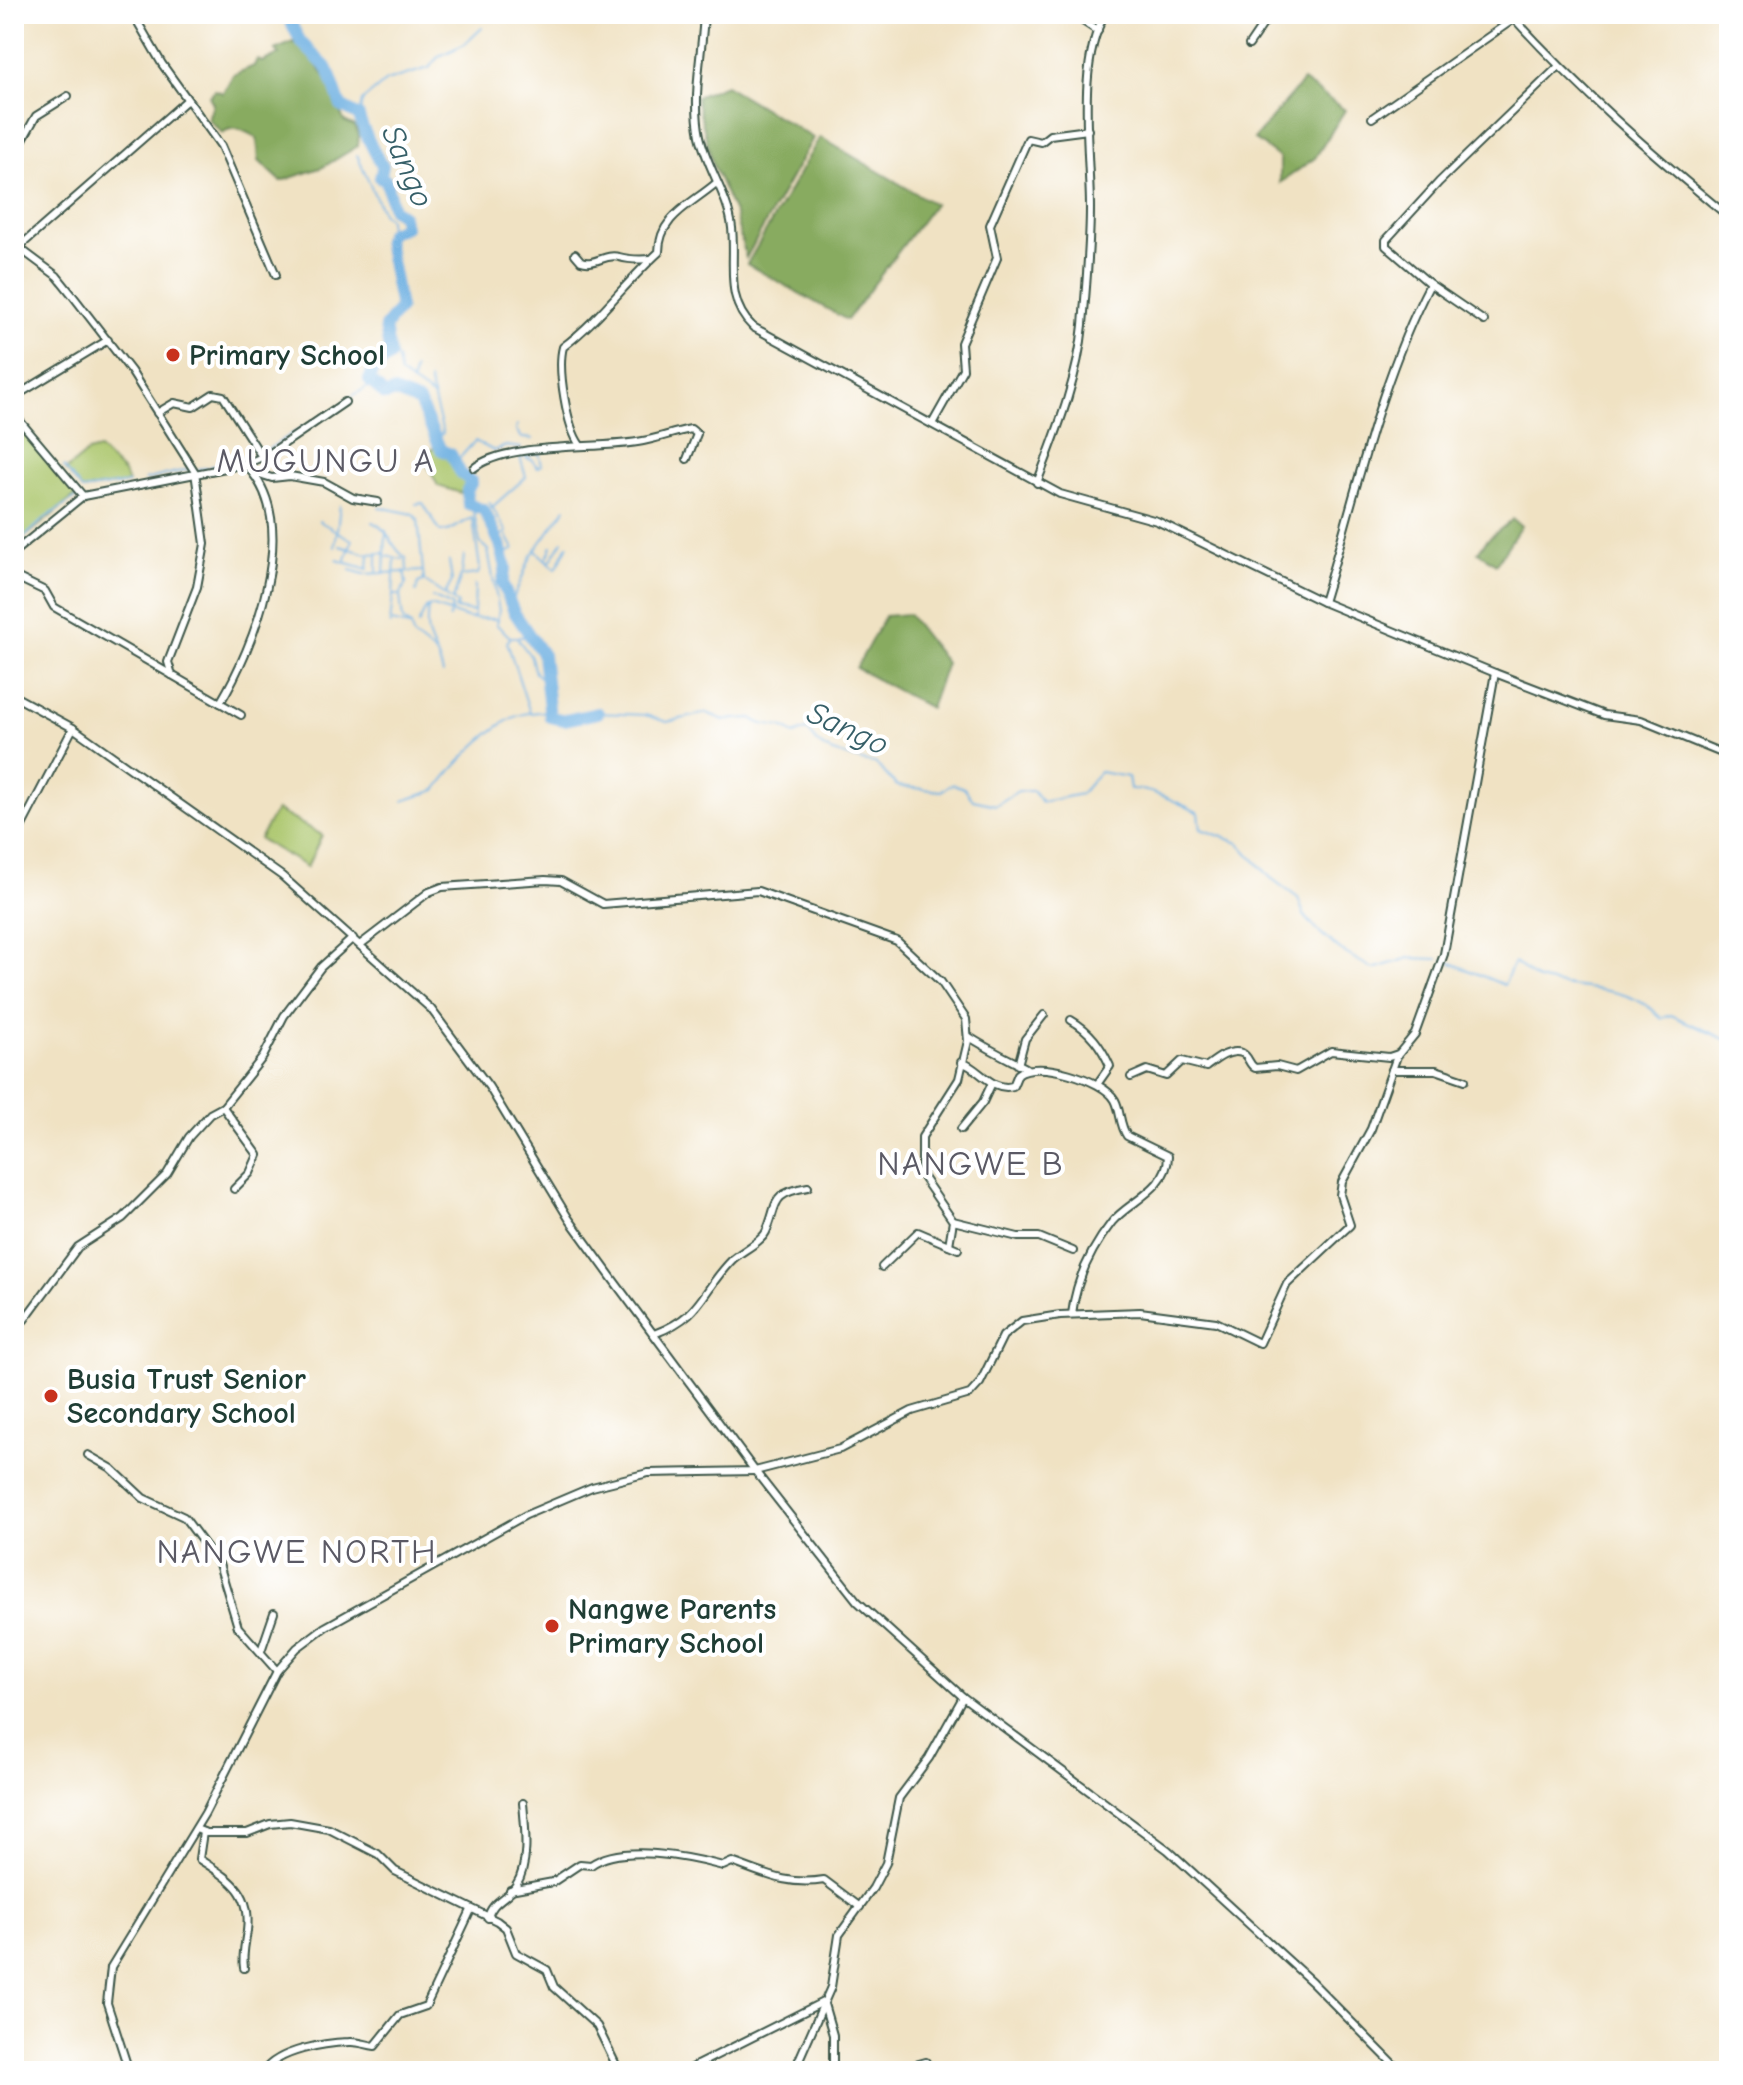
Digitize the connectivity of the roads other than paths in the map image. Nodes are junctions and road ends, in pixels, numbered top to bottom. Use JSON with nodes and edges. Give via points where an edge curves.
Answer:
{"nodes":[{"id":1,"x":133,"y":14,"type":"edge"},
{"id":2,"x":704,"y":14,"type":"edge"},
{"id":3,"x":1080,"y":14,"type":"edge"},
{"id":4,"x":1105,"y":14,"type":"edge"},
{"id":5,"x":1270,"y":14,"type":"edge"},
{"id":6,"x":1512,"y":16,"type":"edge"},
{"id":7,"x":1098,"y":31,"type":"junction"},
{"id":8,"x":1249,"y":45,"type":"dead end"},
{"id":9,"x":1558,"y":67,"type":"junction"},
{"id":10,"x":68,"y":96,"type":"dead end"},
{"id":11,"x":187,"y":100,"type":"junction"},
{"id":12,"x":1372,"y":118,"type":"dead end"},
{"id":13,"x":1088,"y":130,"type":"junction"},
{"id":14,"x":14,"y":155,"type":"edge"},
{"id":15,"x":715,"y":184,"type":"junction"},
{"id":16,"x":1729,"y":217,"type":"edge"},
{"id":17,"x":16,"y":246,"type":"edge"},
{"id":18,"x":575,"y":254,"type":"dead end"},
{"id":19,"x":651,"y":259,"type":"junction"},
{"id":20,"x":276,"y":275,"type":"dead end"},
{"id":21,"x":1430,"y":284,"type":"junction"},
{"id":22,"x":1484,"y":321,"type":"dead end"},
{"id":23,"x":108,"y":340,"type":"junction"},
{"id":24,"x":14,"y":397,"type":"edge"},
{"id":25,"x":345,"y":402,"type":"dead end"},
{"id":26,"x":157,"y":413,"type":"junction"},
{"id":27,"x":14,"y":414,"type":"edge"},
{"id":28,"x":932,"y":424,"type":"junction"},
{"id":29,"x":574,"y":437,"type":"junction"},
{"id":30,"x":580,"y":445,"type":"junction"},
{"id":31,"x":569,"y":446,"type":"junction"},
{"id":32,"x":262,"y":457,"type":"junction"},
{"id":33,"x":687,"y":459,"type":"dead end"},
{"id":34,"x":246,"y":464,"type":"junction"},
{"id":35,"x":474,"y":468,"type":"dead end"},
{"id":36,"x":251,"y":471,"type":"junction"},
{"id":37,"x":195,"y":472,"type":"junction"},
{"id":38,"x":1037,"y":483,"type":"junction"},
{"id":39,"x":83,"y":496,"type":"junction"},
{"id":40,"x":378,"y":502,"type":"dead end"},
{"id":41,"x":14,"y":552,"type":"edge"},
{"id":42,"x":14,"y":576,"type":"edge"},
{"id":43,"x":1323,"y":602,"type":"junction"},
{"id":44,"x":168,"y":662,"type":"junction"},
{"id":45,"x":155,"y":665,"type":"junction"},
{"id":46,"x":1495,"y":673,"type":"junction"},
{"id":47,"x":172,"y":675,"type":"junction"},
{"id":48,"x":14,"y":696,"type":"edge"},
{"id":49,"x":220,"y":703,"type":"junction"},
{"id":50,"x":241,"y":715,"type":"dead end"},
{"id":51,"x":73,"y":728,"type":"junction"},
{"id":52,"x":1729,"y":756,"type":"edge"},
{"id":53,"x":14,"y":841,"type":"edge"},
{"id":54,"x":353,"y":938,"type":"junction"},
{"id":55,"x":361,"y":944,"type":"junction"},
{"id":56,"x":1044,"y":1015,"type":"dead end"},
{"id":57,"x":1071,"y":1020,"type":"dead end"},
{"id":58,"x":968,"y":1036,"type":"junction"},
{"id":59,"x":1403,"y":1048,"type":"junction"},
{"id":60,"x":1389,"y":1057,"type":"junction"},
{"id":61,"x":961,"y":1062,"type":"junction"},
{"id":62,"x":1018,"y":1065,"type":"junction"},
{"id":63,"x":1027,"y":1068,"type":"junction"},
{"id":64,"x":1391,"y":1072,"type":"junction"},
{"id":65,"x":1131,"y":1077,"type":"dead end"},
{"id":66,"x":1465,"y":1080,"type":"dead end"},
{"id":67,"x":992,"y":1083,"type":"junction"},
{"id":68,"x":1098,"y":1083,"type":"junction"},
{"id":69,"x":223,"y":1107,"type":"junction"},
{"id":70,"x":961,"y":1129,"type":"dead end"},
{"id":71,"x":808,"y":1187,"type":"dead end"},
{"id":72,"x":234,"y":1189,"type":"dead end"},
{"id":73,"x":953,"y":1221,"type":"junction"},
{"id":74,"x":949,"y":1245,"type":"junction"},
{"id":75,"x":958,"y":1249,"type":"dead end"},
{"id":76,"x":1073,"y":1251,"type":"dead end"},
{"id":77,"x":882,"y":1267,"type":"dead end"},
{"id":78,"x":1072,"y":1314,"type":"junction"},
{"id":79,"x":24,"y":1320,"type":"dead end"},
{"id":80,"x":654,"y":1334,"type":"junction"},
{"id":81,"x":88,"y":1455,"type":"dead end"},
{"id":82,"x":755,"y":1471,"type":"junction"},
{"id":83,"x":274,"y":1613,"type":"dead end"},
{"id":84,"x":261,"y":1651,"type":"junction"},
{"id":85,"x":277,"y":1671,"type":"junction"},
{"id":86,"x":963,"y":1697,"type":"junction"},
{"id":87,"x":523,"y":1803,"type":"dead end"},
{"id":88,"x":200,"y":1831,"type":"junction"},
{"id":89,"x":510,"y":1890,"type":"junction"},
{"id":90,"x":860,"y":1907,"type":"junction"},
{"id":91,"x":471,"y":1910,"type":"junction"},
{"id":92,"x":488,"y":1918,"type":"junction"},
{"id":93,"x":244,"y":1968,"type":"dead end"},
{"id":94,"x":824,"y":2003,"type":"junction"},
{"id":95,"x":926,"y":2062,"type":"dead end"},
{"id":96,"x":129,"y":2071,"type":"edge"},
{"id":97,"x":264,"y":2071,"type":"edge"},
{"id":98,"x":619,"y":2071,"type":"edge"},
{"id":99,"x":685,"y":2071,"type":"edge"},
{"id":100,"x":794,"y":2071,"type":"edge"},
{"id":101,"x":833,"y":2071,"type":"edge"},
{"id":102,"x":894,"y":2071,"type":"edge"},
{"id":103,"x":1400,"y":2071,"type":"edge"}],
"edges":[{"from":1,"to":11,"type":"street"},
{"from":2,"to":15,"type":"street","via":[[696,102]]},
{"from":3,"to":7,"type":"street"},
{"from":4,"to":7,"type":"street"},
{"from":5,"to":8,"type":"street"},
{"from":6,"to":9,"type":"street"},
{"from":6,"to":12,"type":"street"},
{"from":7,"to":13,"type":"street","via":[[1088,89]]},
{"from":9,"to":16,"type":"street","via":[[1625,132]]},
{"from":9,"to":21,"type":"street","via":[[1388,238],[1386,246]]},
{"from":10,"to":14,"type":"street","via":[[36,116]]},
{"from":11,"to":17,"type":"street"},
{"from":11,"to":20,"type":"street","via":[[221,146]]},
{"from":13,"to":28,"type":"street","via":[[1050,135],[1041,142],[1028,139],[990,225],[997,258],[961,343],[963,369]]},
{"from":13,"to":38,"type":"street","via":[[1090,210],[1083,327],[1071,383]]},
{"from":15,"to":19,"type":"street","via":[[668,219],[659,235],[659,252]]},
{"from":15,"to":28,"type":"street","via":[[732,228],[733,287],[743,318]]},
{"from":17,"to":23,"type":"street","via":[[57,276]]},
{"from":18,"to":19,"type":"street","via":[[595,264],[618,257],[630,262]]},
{"from":19,"to":29,"type":"street","via":[[563,347],[561,379]]},
{"from":21,"to":22,"type":"street"},
{"from":21,"to":43,"type":"street","via":[[1376,412]]},
{"from":23,"to":24,"type":"street"},
{"from":23,"to":26,"type":"street"},
{"from":25,"to":32,"type":"street"},
{"from":26,"to":32,"type":"street","via":[[174,403],[193,407],[218,394],[237,414]]},
{"from":26,"to":37,"type":"street"},
{"from":27,"to":39,"type":"street"},
{"from":28,"to":38,"type":"street"},
{"from":29,"to":30,"type":"street"},
{"from":29,"to":31,"type":"street"},
{"from":30,"to":31,"type":"street"},
{"from":30,"to":33,"type":"street","via":[[642,442],[691,429],[697,439]]},
{"from":31,"to":35,"type":"street","via":[[494,458]]},
{"from":32,"to":34,"type":"street"},
{"from":34,"to":36,"type":"street"},
{"from":34,"to":37,"type":"street"},
{"from":36,"to":40,"type":"street","via":[[333,485],[353,498]]},
{"from":36,"to":49,"type":"street","via":[[273,530],[268,581],[264,603]]},
{"from":37,"to":39,"type":"street"},
{"from":37,"to":44,"type":"street","via":[[205,544],[197,587]]},
{"from":38,"to":43,"type":"street","via":[[1157,521]]},
{"from":39,"to":41,"type":"street"},
{"from":42,"to":45,"type":"street","via":[[45,591],[54,607]]},
{"from":43,"to":46,"type":"street"},
{"from":44,"to":45,"type":"street"},
{"from":44,"to":47,"type":"street"},
{"from":45,"to":47,"type":"street"},
{"from":46,"to":52,"type":"street","via":[[1604,715],[1641,720]]},
{"from":46,"to":59,"type":"street","via":[[1435,983],[1415,1034]]},
{"from":47,"to":49,"type":"street"},
{"from":48,"to":51,"type":"street"},
{"from":49,"to":50,"type":"street"},
{"from":51,"to":53,"type":"street"},
{"from":51,"to":54,"type":"street","via":[[282,876]]},
{"from":54,"to":55,"type":"street"},
{"from":54,"to":69,"type":"street","via":[[312,979],[284,1016],[263,1057]]},
{"from":55,"to":58,"type":"street","via":[[429,892],[465,883],[561,881],[603,904],[758,891],[897,941],[946,989],[966,1019]]},
{"from":55,"to":80,"type":"street","via":[[431,1009],[456,1040],[569,1219]]},
{"from":56,"to":62,"type":"street","via":[[1025,1039]]},
{"from":57,"to":68,"type":"street","via":[[1089,1032],[1110,1066]]},
{"from":58,"to":61,"type":"street"},
{"from":58,"to":62,"type":"street"},
{"from":59,"to":60,"type":"street"},
{"from":59,"to":64,"type":"street"},
{"from":60,"to":64,"type":"street"},
{"from":60,"to":65,"type":"street","via":[[1331,1051],[1296,1071],[1255,1068],[1239,1052],[1216,1058],[1206,1067],[1182,1061],[1166,1076],[1147,1070]]},
{"from":61,"to":67,"type":"street"},
{"from":61,"to":73,"type":"street","via":[[959,1079],[922,1137],[922,1176]]},
{"from":62,"to":63,"type":"street"},
{"from":63,"to":67,"type":"street","via":[[1013,1086]]},
{"from":63,"to":68,"type":"street"},
{"from":64,"to":66,"type":"street","via":[[1436,1070]]},
{"from":64,"to":78,"type":"street","via":[[1371,1129],[1340,1188],[1350,1225],[1287,1284],[1259,1343],[1202,1319],[1129,1312]]},
{"from":67,"to":70,"type":"street"},
{"from":68,"to":78,"type":"street","via":[[1114,1099],[1127,1136],[1168,1156],[1168,1164],[1132,1208],[1114,1219],[1080,1274]]},
{"from":69,"to":72,"type":"street","via":[[258,1155]]},
{"from":69,"to":79,"type":"street","via":[[202,1121],[153,1190],[123,1218],[78,1247]]},
{"from":71,"to":80,"type":"street","via":[[774,1203],[766,1233],[733,1260],[697,1309]]},
{"from":73,"to":74,"type":"street"},
{"from":73,"to":76,"type":"street","via":[[1039,1237]]},
{"from":74,"to":75,"type":"street"},
{"from":74,"to":77,"type":"street","via":[[918,1232]]},
{"from":78,"to":82,"type":"street","via":[[1014,1325],[970,1394],[912,1411],[840,1449]]},
{"from":80,"to":82,"type":"street"},
{"from":81,"to":84,"type":"street","via":[[143,1498],[184,1517],[219,1564],[238,1627]]},
{"from":82,"to":85,"type":"street","via":[[648,1473],[578,1492],[526,1515],[325,1627]]},
{"from":82,"to":86,"type":"street","via":[[864,1608]]},
{"from":83,"to":84,"type":"street"},
{"from":84,"to":85,"type":"street"},
{"from":85,"to":88,"type":"street"},
{"from":86,"to":90,"type":"street","via":[[899,1798],[886,1863]]},
{"from":86,"to":103,"type":"street","via":[[1168,1850]]},
{"from":87,"to":89,"type":"street","via":[[525,1849],[517,1885]]},
{"from":88,"to":91,"type":"street","via":[[247,1833],[290,1822],[329,1829]]},
{"from":88,"to":93,"type":"street","via":[[199,1859],[229,1877],[245,1897]]},
{"from":88,"to":96,"type":"street","via":[[111,1967],[108,2010]]},
{"from":89,"to":90,"type":"street","via":[[553,1882],[580,1864],[645,1852],[726,1867],[732,1862],[798,1884],[824,1880]]},
{"from":89,"to":92,"type":"street"},
{"from":90,"to":94,"type":"street","via":[[835,1943]]},
{"from":91,"to":92,"type":"street"},
{"from":91,"to":97,"type":"street","via":[[426,2006],[400,2015],[375,2046],[351,2041],[301,2051],[281,2056]]},
{"from":92,"to":98,"type":"street","via":[[506,1928],[516,1953],[547,1970],[554,1987],[597,2026]]},
{"from":94,"to":99,"type":"street"},
{"from":94,"to":100,"type":"street"},
{"from":94,"to":101,"type":"street","via":[[833,2035]]},
{"from":95,"to":102,"type":"street"}]}
